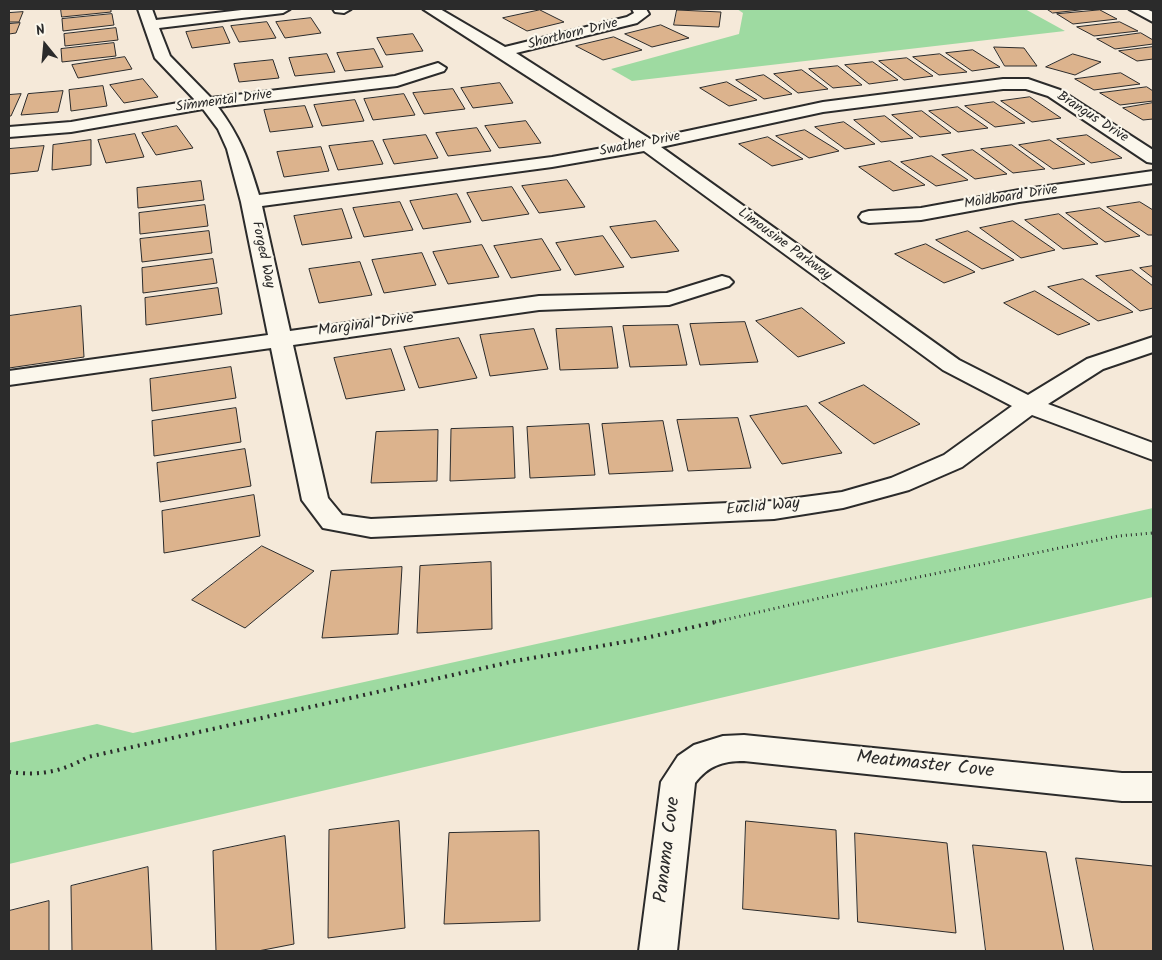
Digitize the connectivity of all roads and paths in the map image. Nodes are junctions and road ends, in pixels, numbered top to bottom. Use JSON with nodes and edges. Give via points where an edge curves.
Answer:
{"nodes":[{"id":1,"x":283,"y":9,"type":"edge"},
{"id":2,"x":430,"y":9,"type":"edge"},
{"id":3,"x":1136,"y":9,"type":"edge"},
{"id":4,"x":640,"y":11,"type":"edge"},
{"id":5,"x":148,"y":17,"type":"edge"},
{"id":6,"x":1153,"y":18,"type":"edge"},
{"id":7,"x":503,"y":52,"type":"junction"},
{"id":8,"x":438,"y":68,"type":"dead end"},
{"id":9,"x":1028,"y":84,"type":"joint"},
{"id":10,"x":206,"y":103,"type":"junction"},
{"id":11,"x":9,"y":132,"type":"edge"},
{"id":12,"x":647,"y":146,"type":"junction"},
{"id":13,"x":1153,"y":158,"type":"edge"},
{"id":14,"x":1153,"y":177,"type":"edge"},
{"id":15,"x":251,"y":202,"type":"junction"},
{"id":16,"x":869,"y":217,"type":"dead end"},
{"id":17,"x":722,"y":282,"type":"dead end"},
{"id":18,"x":279,"y":338,"type":"junction"},
{"id":19,"x":1153,"y":344,"type":"edge"},
{"id":20,"x":9,"y":378,"type":"edge"},
{"id":21,"x":1029,"y":405,"type":"junction"},
{"id":22,"x":1153,"y":452,"type":"edge"},
{"id":23,"x":333,"y":522,"type":"joint"},
{"id":24,"x":1153,"y":533,"type":"edge"},
{"id":25,"x":698,"y":756,"type":"joint"},
{"id":26,"x":9,"y":772,"type":"edge"},
{"id":27,"x":1153,"y":787,"type":"edge"},
{"id":28,"x":658,"y":951,"type":"edge"}],
"edges":[{"from":1,"to":5,"type":"street"},
{"from":2,"to":7,"type":"street","name":"Limousine Parkway"},
{"from":3,"to":6,"type":"street"},
{"from":4,"to":7,"type":"street","name":"Shorthorn Drive","via":[[632,20]]},
{"from":5,"to":10,"type":"street","name":"Forged Way","via":[[162,58]]},
{"from":7,"to":12,"type":"street","name":"Limousine Parkway"},
{"from":8,"to":10,"type":"street","name":"Simmental Drive","via":[[397,81]]},
{"from":9,"to":12,"type":"street","name":"Swather Drive","via":[[1003,84],[823,107]]},
{"from":9,"to":13,"type":"street","name":"Brangus Drive","via":[[1054,93]]},
{"from":10,"to":11,"type":"street","name":"Simmental Drive","via":[[71,127]]},
{"from":10,"to":15,"type":"street","name":"Forged Way","via":[[226,129],[236,149]]},
{"from":12,"to":15,"type":"street","name":"Swather Drive","via":[[552,162]]},
{"from":12,"to":21,"type":"street","name":"Limousine Parkway","via":[[950,365]]},
{"from":14,"to":16,"type":"street","name":"Moldboard Drive","via":[[921,214]]},
{"from":15,"to":18,"type":"street","name":"Forged Way"},
{"from":17,"to":18,"type":"street","name":"Marginal Drive","via":[[669,299],[539,303]]},
{"from":18,"to":20,"type":"street","name":"Marginal Drive"},
{"from":18,"to":23,"type":"street","name":"Forged Way","via":[[315,500]]},
{"from":19,"to":21,"type":"street","name":"Euclid Way","via":[[1095,364]]},
{"from":21,"to":22,"type":"street","name":"Limousine Parkway"},
{"from":21,"to":23,"type":"street","name":"Euclid Way","via":[[953,461],[900,484],[843,500],[774,510],[381,527]]},
{"from":24,"to":26,"type":"path","via":[[1118,536],[856,590],[641,639],[515,661],[88,757],[70,767],[34,775]]},
{"from":25,"to":27,"type":"street","name":"Meatmaster Cove","via":[[720,749],[744,748],[1122,787]]},
{"from":25,"to":28,"type":"street","name":"Panama Cove","via":[[683,772],[677,787]]}]}
